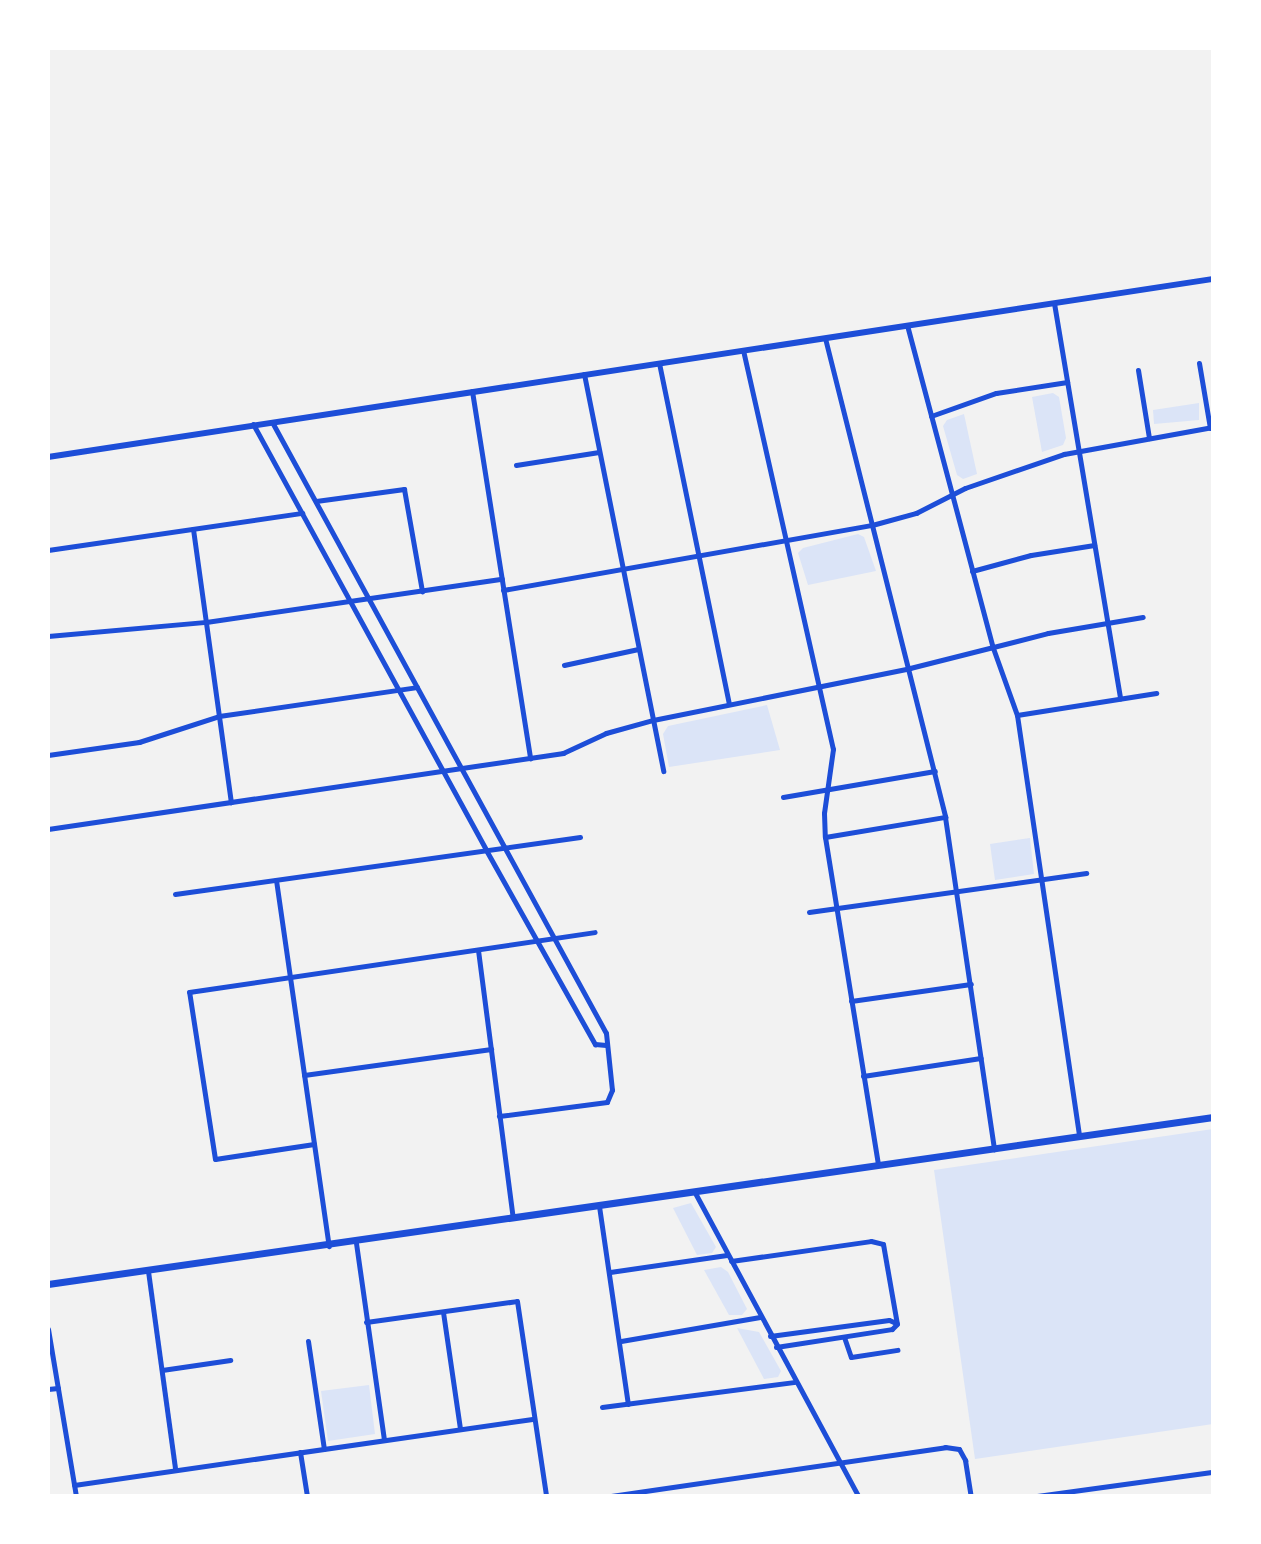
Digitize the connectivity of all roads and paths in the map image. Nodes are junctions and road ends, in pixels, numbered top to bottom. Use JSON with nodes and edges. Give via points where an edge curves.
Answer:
{"nodes":[{"id":1,"x":1213,"y":279,"type":"edge"},
{"id":2,"x":1054,"y":303,"type":"junction"},
{"id":3,"x":907,"y":325,"type":"junction"},
{"id":4,"x":825,"y":337,"type":"junction"},
{"id":5,"x":743,"y":350,"type":"junction"},
{"id":6,"x":659,"y":362,"type":"junction"},
{"id":7,"x":1199,"y":363,"type":"dead end"},
{"id":8,"x":1138,"y":370,"type":"dead end"},
{"id":9,"x":584,"y":374,"type":"junction"},
{"id":10,"x":1067,"y":382,"type":"junction"},
{"id":11,"x":471,"y":391,"type":"junction"},
{"id":12,"x":931,"y":416,"type":"junction"},
{"id":13,"x":272,"y":421,"type":"junction"},
{"id":14,"x":253,"y":424,"type":"junction"},
{"id":15,"x":1211,"y":428,"type":"edge"},
{"id":16,"x":1149,"y":438,"type":"junction"},
{"id":17,"x":1078,"y":450,"type":"junction"},
{"id":18,"x":599,"y":452,"type":"junction"},
{"id":19,"x":48,"y":457,"type":"edge"},
{"id":20,"x":516,"y":465,"type":"dead end"},
{"id":21,"x":952,"y":495,"type":"junction"},
{"id":22,"x":316,"y":501,"type":"junction"},
{"id":23,"x":302,"y":513,"type":"junction"},
{"id":24,"x":872,"y":525,"type":"junction"},
{"id":25,"x":193,"y":529,"type":"junction"},
{"id":26,"x":786,"y":542,"type":"junction"},
{"id":27,"x":1094,"y":545,"type":"junction"},
{"id":28,"x":48,"y":550,"type":"edge"},
{"id":29,"x":700,"y":555,"type":"junction"},
{"id":30,"x":623,"y":571,"type":"junction"},
{"id":31,"x":972,"y":571,"type":"junction"},
{"id":32,"x":502,"y":579,"type":"junction"},
{"id":33,"x":503,"y":590,"type":"junction"},
{"id":34,"x":422,"y":591,"type":"junction"},
{"id":35,"x":369,"y":598,"type":"junction"},
{"id":36,"x":350,"y":601,"type":"junction"},
{"id":37,"x":1143,"y":617,"type":"dead end"},
{"id":38,"x":206,"y":622,"type":"junction"},
{"id":39,"x":1107,"y":623,"type":"junction"},
{"id":40,"x":48,"y":636,"type":"edge"},
{"id":41,"x":993,"y":648,"type":"junction"},
{"id":42,"x":638,"y":649,"type":"junction"},
{"id":43,"x":564,"y":665,"type":"dead end"},
{"id":44,"x":910,"y":668,"type":"junction"},
{"id":45,"x":417,"y":687,"type":"junction"},
{"id":46,"x":819,"y":688,"type":"junction"},
{"id":47,"x":398,"y":689,"type":"junction"},
{"id":48,"x":1156,"y":693,"type":"dead end"},
{"id":49,"x":1120,"y":699,"type":"junction"},
{"id":50,"x":729,"y":704,"type":"junction"},
{"id":51,"x":1017,"y":715,"type":"junction"},
{"id":52,"x":219,"y":716,"type":"junction"},
{"id":53,"x":653,"y":720,"type":"junction"},
{"id":54,"x":48,"y":755,"type":"edge"},
{"id":55,"x":530,"y":758,"type":"junction"},
{"id":56,"x":461,"y":767,"type":"junction"},
{"id":57,"x":442,"y":770,"type":"junction"},
{"id":58,"x":663,"y":771,"type":"dead end"},
{"id":59,"x":935,"y":771,"type":"junction"},
{"id":60,"x":828,"y":790,"type":"junction"},
{"id":61,"x":783,"y":797,"type":"dead end"},
{"id":62,"x":231,"y":802,"type":"junction"},
{"id":63,"x":945,"y":817,"type":"junction"},
{"id":64,"x":48,"y":829,"type":"edge"},
{"id":65,"x":580,"y":837,"type":"dead end"},
{"id":66,"x":825,"y":837,"type":"junction"},
{"id":67,"x":504,"y":848,"type":"junction"},
{"id":68,"x":486,"y":850,"type":"junction"},
{"id":69,"x":1086,"y":873,"type":"dead end"},
{"id":70,"x":276,"y":880,"type":"junction"},
{"id":71,"x":1043,"y":880,"type":"junction"},
{"id":72,"x":957,"y":891,"type":"junction"},
{"id":73,"x":175,"y":894,"type":"dead end"},
{"id":74,"x":836,"y":909,"type":"junction"},
{"id":75,"x":809,"y":912,"type":"dead end"},
{"id":76,"x":595,"y":932,"type":"dead end"},
{"id":77,"x":552,"y":938,"type":"junction"},
{"id":78,"x":537,"y":940,"type":"junction"},
{"id":79,"x":478,"y":950,"type":"junction"},
{"id":80,"x":291,"y":979,"type":"junction"},
{"id":81,"x":971,"y":984,"type":"junction"},
{"id":82,"x":851,"y":1001,"type":"junction"},
{"id":83,"x":606,"y":1045,"type":"junction"},
{"id":84,"x":491,"y":1049,"type":"junction"},
{"id":85,"x":981,"y":1058,"type":"junction"},
{"id":86,"x":304,"y":1075,"type":"junction"},
{"id":87,"x":863,"y":1076,"type":"junction"},
{"id":88,"x":499,"y":1116,"type":"junction"},
{"id":89,"x":1213,"y":1117,"type":"edge"},
{"id":90,"x":1079,"y":1137,"type":"junction"},
{"id":91,"x":314,"y":1144,"type":"junction"},
{"id":92,"x":994,"y":1149,"type":"junction"},
{"id":93,"x":878,"y":1165,"type":"junction"},
{"id":94,"x":694,"y":1190,"type":"junction"},
{"id":95,"x":599,"y":1206,"type":"junction"},
{"id":96,"x":513,"y":1220,"type":"junction"},
{"id":97,"x":356,"y":1243,"type":"junction"},
{"id":98,"x":329,"y":1246,"type":"junction"},
{"id":99,"x":727,"y":1255,"type":"junction"},
{"id":100,"x":731,"y":1261,"type":"junction"},
{"id":101,"x":148,"y":1271,"type":"junction"},
{"id":102,"x":610,"y":1272,"type":"junction"},
{"id":103,"x":48,"y":1284,"type":"edge"},
{"id":104,"x":443,"y":1312,"type":"junction"},
{"id":105,"x":760,"y":1317,"type":"junction"},
{"id":106,"x":366,"y":1322,"type":"junction"},
{"id":107,"x":897,"y":1324,"type":"junction"},
{"id":108,"x":48,"y":1329,"type":"edge"},
{"id":109,"x":770,"y":1336,"type":"junction"},
{"id":110,"x":844,"y":1337,"type":"junction"},
{"id":111,"x":308,"y":1341,"type":"dead end"},
{"id":112,"x":621,"y":1341,"type":"junction"},
{"id":113,"x":776,"y":1347,"type":"junction"},
{"id":114,"x":897,"y":1350,"type":"dead end"},
{"id":115,"x":230,"y":1360,"type":"dead end"},
{"id":116,"x":162,"y":1370,"type":"junction"},
{"id":117,"x":795,"y":1382,"type":"junction"},
{"id":118,"x":58,"y":1388,"type":"junction"},
{"id":119,"x":48,"y":1389,"type":"edge"},
{"id":120,"x":628,"y":1404,"type":"junction"},
{"id":121,"x":602,"y":1407,"type":"dead end"},
{"id":122,"x":532,"y":1419,"type":"junction"},
{"id":123,"x":460,"y":1428,"type":"junction"},
{"id":124,"x":384,"y":1439,"type":"junction"},
{"id":125,"x":324,"y":1449,"type":"junction"},
{"id":126,"x":300,"y":1452,"type":"junction"},
{"id":127,"x":841,"y":1462,"type":"junction"},
{"id":128,"x":175,"y":1469,"type":"junction"},
{"id":129,"x":1213,"y":1472,"type":"edge"},
{"id":130,"x":74,"y":1485,"type":"junction"},
{"id":131,"x":1100,"y":1488,"type":"junction"},
{"id":132,"x":658,"y":1493,"type":"edge"},
{"id":133,"x":76,"y":1496,"type":"edge"},
{"id":134,"x":307,"y":1496,"type":"edge"},
{"id":135,"x":546,"y":1496,"type":"edge"},
{"id":136,"x":611,"y":1496,"type":"edge"},
{"id":137,"x":858,"y":1496,"type":"edge"},
{"id":138,"x":971,"y":1496,"type":"edge"},
{"id":139,"x":1037,"y":1496,"type":"edge"},
{"id":140,"x":1101,"y":1496,"type":"edge"}],
"edges":[{"from":1,"to":2,"type":"street"},
{"from":2,"to":3,"type":"street"},
{"from":2,"to":10,"type":"street"},
{"from":3,"to":4,"type":"street"},
{"from":3,"to":12,"type":"street"},
{"from":4,"to":5,"type":"street"},
{"from":4,"to":24,"type":"street"},
{"from":5,"to":6,"type":"street"},
{"from":5,"to":26,"type":"street"},
{"from":6,"to":9,"type":"street"},
{"from":6,"to":29,"type":"street"},
{"from":7,"to":15,"type":"street"},
{"from":8,"to":16,"type":"street"},
{"from":9,"to":11,"type":"street"},
{"from":9,"to":18,"type":"street"},
{"from":10,"to":12,"type":"street","via":[[996,393]]},
{"from":10,"to":17,"type":"street"},
{"from":11,"to":13,"type":"street"},
{"from":11,"to":32,"type":"street"},
{"from":12,"to":21,"type":"street"},
{"from":13,"to":14,"type":"street"},
{"from":13,"to":22,"type":"street"},
{"from":14,"to":19,"type":"street"},
{"from":14,"to":23,"type":"street"},
{"from":15,"to":16,"type":"street"},
{"from":16,"to":17,"type":"street"},
{"from":17,"to":21,"type":"street"},
{"from":17,"to":27,"type":"street"},
{"from":18,"to":20,"type":"street"},
{"from":18,"to":30,"type":"street"},
{"from":21,"to":24,"type":"street","via":[[916,513]]},
{"from":21,"to":31,"type":"street"},
{"from":22,"to":34,"type":"street","via":[[404,489]]},
{"from":22,"to":35,"type":"street"},
{"from":23,"to":25,"type":"street"},
{"from":23,"to":36,"type":"street"},
{"from":24,"to":26,"type":"street"},
{"from":24,"to":44,"type":"street"},
{"from":25,"to":28,"type":"street"},
{"from":25,"to":38,"type":"street"},
{"from":26,"to":29,"type":"street"},
{"from":26,"to":46,"type":"street"},
{"from":27,"to":31,"type":"street"},
{"from":27,"to":39,"type":"street"},
{"from":29,"to":30,"type":"street"},
{"from":29,"to":50,"type":"street"},
{"from":30,"to":33,"type":"street"},
{"from":30,"to":42,"type":"street"},
{"from":31,"to":41,"type":"street"},
{"from":32,"to":33,"type":"street"},
{"from":32,"to":34,"type":"street"},
{"from":33,"to":55,"type":"street"},
{"from":34,"to":35,"type":"street"},
{"from":35,"to":36,"type":"street"},
{"from":35,"to":45,"type":"street"},
{"from":36,"to":38,"type":"street"},
{"from":36,"to":47,"type":"street"},
{"from":37,"to":39,"type":"street"},
{"from":38,"to":40,"type":"street"},
{"from":38,"to":52,"type":"street"},
{"from":39,"to":41,"type":"street"},
{"from":39,"to":49,"type":"street"},
{"from":41,"to":44,"type":"street"},
{"from":41,"to":51,"type":"street"},
{"from":42,"to":43,"type":"street"},
{"from":42,"to":53,"type":"street"},
{"from":44,"to":46,"type":"street"},
{"from":44,"to":59,"type":"street"},
{"from":45,"to":47,"type":"street"},
{"from":45,"to":56,"type":"street"},
{"from":46,"to":50,"type":"street"},
{"from":46,"to":60,"type":"street","via":[[833,749]]},
{"from":47,"to":52,"type":"street"},
{"from":47,"to":57,"type":"street"},
{"from":48,"to":49,"type":"street"},
{"from":49,"to":51,"type":"street"},
{"from":50,"to":53,"type":"street"},
{"from":51,"to":71,"type":"street"},
{"from":52,"to":54,"type":"street","via":[[139,742]]},
{"from":52,"to":62,"type":"street"},
{"from":53,"to":55,"type":"street","via":[[563,753]]},
{"from":53,"to":58,"type":"street"},
{"from":55,"to":56,"type":"street"},
{"from":56,"to":57,"type":"street"},
{"from":56,"to":67,"type":"street"},
{"from":57,"to":62,"type":"street"},
{"from":57,"to":68,"type":"street"},
{"from":59,"to":60,"type":"street"},
{"from":59,"to":63,"type":"street"},
{"from":60,"to":61,"type":"street"},
{"from":60,"to":66,"type":"street"},
{"from":62,"to":64,"type":"street"},
{"from":63,"to":66,"type":"street"},
{"from":63,"to":72,"type":"street"},
{"from":65,"to":67,"type":"street"},
{"from":66,"to":74,"type":"street"},
{"from":67,"to":68,"type":"street"},
{"from":67,"to":77,"type":"street"},
{"from":68,"to":70,"type":"street"},
{"from":68,"to":78,"type":"street"},
{"from":69,"to":71,"type":"street"},
{"from":70,"to":73,"type":"street"},
{"from":70,"to":80,"type":"street"},
{"from":71,"to":72,"type":"street"},
{"from":71,"to":90,"type":"street"},
{"from":72,"to":74,"type":"street"},
{"from":72,"to":81,"type":"street"},
{"from":74,"to":75,"type":"street"},
{"from":74,"to":82,"type":"street"},
{"from":76,"to":77,"type":"street"},
{"from":77,"to":78,"type":"street"},
{"from":77,"to":83,"type":"street","via":[[606,1033]]},
{"from":78,"to":79,"type":"street"},
{"from":78,"to":83,"type":"street","via":[[595,1044]]},
{"from":79,"to":80,"type":"street"},
{"from":79,"to":84,"type":"street"},
{"from":80,"to":86,"type":"street"},
{"from":80,"to":91,"type":"street","via":[[189,992],[215,1159]]},
{"from":81,"to":82,"type":"street"},
{"from":81,"to":85,"type":"street"},
{"from":82,"to":87,"type":"street"},
{"from":83,"to":88,"type":"street","via":[[612,1090],[607,1102]]},
{"from":84,"to":86,"type":"street"},
{"from":84,"to":88,"type":"street"},
{"from":85,"to":87,"type":"street"},
{"from":85,"to":92,"type":"street"},
{"from":86,"to":91,"type":"street"},
{"from":87,"to":93,"type":"street"},
{"from":88,"to":96,"type":"street"},
{"from":89,"to":90,"type":"main road"},
{"from":90,"to":92,"type":"main road"},
{"from":91,"to":98,"type":"street"},
{"from":92,"to":93,"type":"main road"},
{"from":93,"to":94,"type":"main road"},
{"from":94,"to":95,"type":"main road"},
{"from":94,"to":99,"type":"street"},
{"from":95,"to":96,"type":"main road"},
{"from":95,"to":102,"type":"street"},
{"from":96,"to":97,"type":"main road"},
{"from":97,"to":98,"type":"main road"},
{"from":97,"to":106,"type":"street"},
{"from":98,"to":101,"type":"main road"},
{"from":99,"to":100,"type":"street"},
{"from":99,"to":102,"type":"street"},
{"from":100,"to":105,"type":"street"},
{"from":100,"to":107,"type":"street","via":[[871,1241],[883,1244]]},
{"from":101,"to":103,"type":"main road"},
{"from":101,"to":116,"type":"street"},
{"from":102,"to":112,"type":"street"},
{"from":104,"to":106,"type":"street"},
{"from":104,"to":122,"type":"street","via":[[517,1301]]},
{"from":104,"to":123,"type":"street"},
{"from":105,"to":109,"type":"street"},
{"from":105,"to":112,"type":"street"},
{"from":106,"to":124,"type":"street"},
{"from":107,"to":109,"type":"street","via":[[889,1320]]},
{"from":107,"to":110,"type":"street"},
{"from":108,"to":118,"type":"street"},
{"from":109,"to":113,"type":"street"},
{"from":110,"to":113,"type":"street"},
{"from":110,"to":114,"type":"street","via":[[851,1357]]},
{"from":111,"to":125,"type":"street"},
{"from":112,"to":120,"type":"street"},
{"from":113,"to":117,"type":"street"},
{"from":115,"to":116,"type":"street"},
{"from":116,"to":128,"type":"street"},
{"from":117,"to":120,"type":"street"},
{"from":117,"to":127,"type":"street"},
{"from":118,"to":119,"type":"street"},
{"from":118,"to":130,"type":"street"},
{"from":120,"to":121,"type":"street"},
{"from":122,"to":123,"type":"street"},
{"from":122,"to":135,"type":"street"},
{"from":123,"to":124,"type":"street"},
{"from":124,"to":125,"type":"street"},
{"from":125,"to":126,"type":"street"},
{"from":126,"to":128,"type":"street"},
{"from":126,"to":134,"type":"street"},
{"from":127,"to":132,"type":"street"},
{"from":127,"to":137,"type":"street"},
{"from":127,"to":138,"type":"street","via":[[959,1449]]},
{"from":128,"to":130,"type":"street"},
{"from":129,"to":131,"type":"street"},
{"from":130,"to":133,"type":"street"},
{"from":131,"to":139,"type":"street"},
{"from":131,"to":140,"type":"street"},
{"from":132,"to":136,"type":"street"}]}
